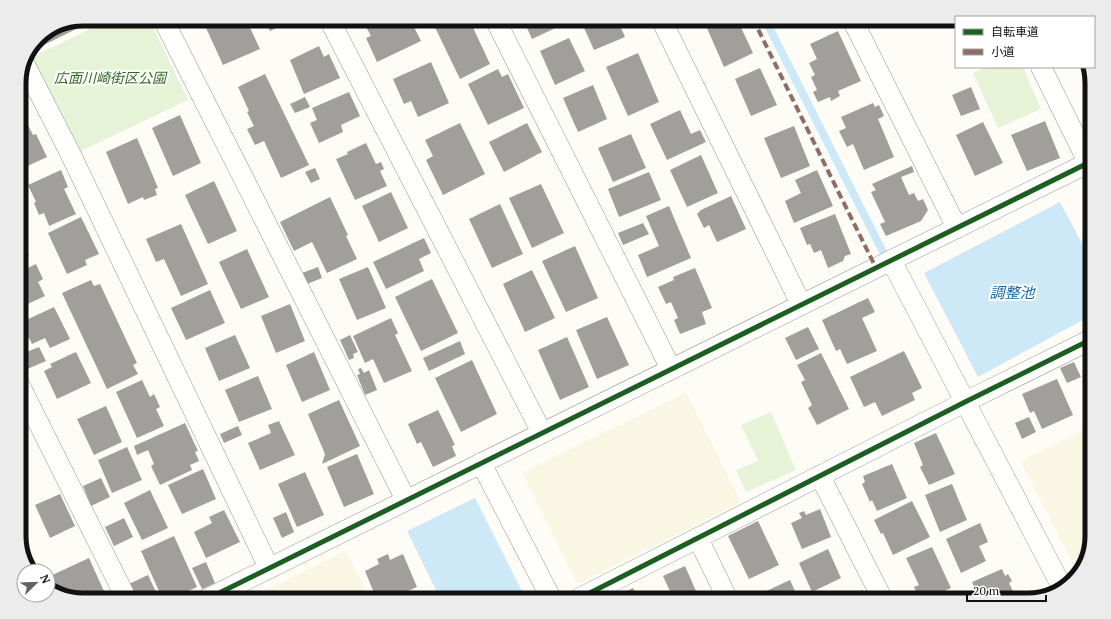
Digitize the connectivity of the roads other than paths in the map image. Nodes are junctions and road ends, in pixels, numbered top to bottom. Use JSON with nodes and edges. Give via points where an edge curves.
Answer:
{"nodes":[{"id":1,"x":167,"y":26,"type":"edge"},
{"id":2,"x":333,"y":26,"type":"edge"},
{"id":3,"x":499,"y":26,"type":"edge"},
{"id":4,"x":664,"y":26,"type":"edge"},
{"id":5,"x":855,"y":26,"type":"edge"},
{"id":6,"x":1042,"y":68,"type":"edge"},
{"id":7,"x":28,"y":70,"type":"edge"},
{"id":8,"x":1085,"y":152,"type":"edge"},
{"id":9,"x":1085,"y":164,"type":"edge"},
{"id":10,"x":956,"y":228,"type":"junction"},
{"id":11,"x":891,"y":260,"type":"junction"},
{"id":12,"x":801,"y":304,"type":"junction"},
{"id":13,"x":1085,"y":342,"type":"edge"},
{"id":14,"x":671,"y":369,"type":"junction"},
{"id":15,"x":26,"y":398,"type":"edge"},
{"id":16,"x":965,"y":402,"type":"junction"},
{"id":17,"x":542,"y":433,"type":"junction"},
{"id":18,"x":481,"y":463,"type":"junction"},
{"id":19,"x":820,"y":476,"type":"junction"},
{"id":20,"x":406,"y":500,"type":"junction"},
{"id":21,"x":698,"y":538,"type":"junction"},
{"id":22,"x":269,"y":568,"type":"junction"},
{"id":23,"x":1060,"y":583,"type":"edge"},
{"id":24,"x":124,"y":593,"type":"edge"},
{"id":25,"x":219,"y":593,"type":"edge"},
{"id":26,"x":548,"y":593,"type":"edge"},
{"id":27,"x":590,"y":593,"type":"edge"},
{"id":28,"x":725,"y":593,"type":"edge"},
{"id":29,"x":879,"y":593,"type":"edge"}],
"edges":[{"from":1,"to":20,"type":"street"},
{"from":2,"to":17,"type":"street"},
{"from":3,"to":14,"type":"street"},
{"from":4,"to":12,"type":"street"},
{"from":5,"to":10,"type":"street"},
{"from":6,"to":8,"type":"street"},
{"from":7,"to":22,"type":"street","via":[[71,155]]},
{"from":9,"to":10,"type":"street"},
{"from":10,"to":11,"type":"street"},
{"from":11,"to":12,"type":"street"},
{"from":11,"to":16,"type":"street"},
{"from":12,"to":14,"type":"street"},
{"from":13,"to":16,"type":"street"},
{"from":14,"to":17,"type":"street"},
{"from":15,"to":24,"type":"street"},
{"from":16,"to":19,"type":"street"},
{"from":16,"to":23,"type":"street"},
{"from":17,"to":18,"type":"street"},
{"from":18,"to":20,"type":"street"},
{"from":18,"to":26,"type":"street"},
{"from":19,"to":21,"type":"street"},
{"from":19,"to":29,"type":"street"},
{"from":20,"to":22,"type":"street"},
{"from":21,"to":27,"type":"street"},
{"from":21,"to":28,"type":"street"},
{"from":22,"to":25,"type":"street"}]}
